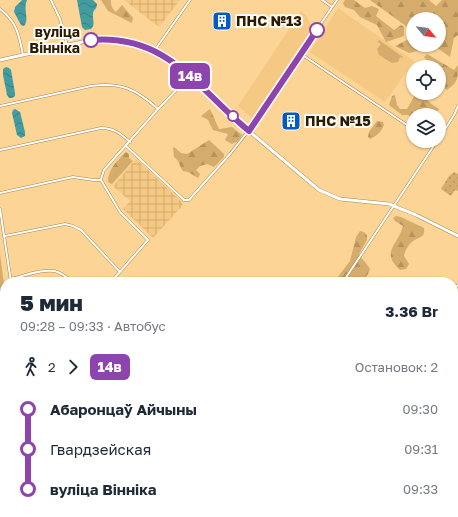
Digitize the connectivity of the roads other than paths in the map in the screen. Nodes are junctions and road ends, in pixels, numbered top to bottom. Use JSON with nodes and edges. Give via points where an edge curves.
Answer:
{"nodes":[{"id":1,"x":51,"y":0,"type":"edge"},
{"id":2,"x":190,"y":0,"type":"edge"},
{"id":3,"x":322,"y":0,"type":"edge"},
{"id":4,"x":337,"y":0,"type":"edge"},
{"id":5,"x":332,"y":6,"type":"junction"},
{"id":6,"x":0,"y":9,"type":"edge"},
{"id":7,"x":67,"y":45,"type":"junction"},
{"id":8,"x":155,"y":50,"type":"junction"},
{"id":9,"x":301,"y":54,"type":"junction"},
{"id":10,"x":23,"y":55,"type":"junction"},
{"id":11,"x":0,"y":60,"type":"edge"},
{"id":12,"x":190,"y":76,"type":"junction"},
{"id":13,"x":0,"y":106,"type":"edge"},
{"id":14,"x":458,"y":106,"type":"edge"},
{"id":15,"x":158,"y":109,"type":"junction"},
{"id":16,"x":457,"y":110,"type":"edge"},
{"id":17,"x":406,"y":124,"type":"edge"},
{"id":18,"x":446,"y":127,"type":"edge"},
{"id":19,"x":249,"y":131,"type":"junction"},
{"id":20,"x":130,"y":142,"type":"junction"},
{"id":21,"x":126,"y":146,"type":"junction"},
{"id":22,"x":432,"y":148,"type":"edge"},
{"id":23,"x":0,"y":150,"type":"edge"},
{"id":24,"x":101,"y":180,"type":"junction"},
{"id":25,"x":0,"y":193,"type":"edge"},
{"id":26,"x":394,"y":205,"type":"junction"},
{"id":27,"x":0,"y":209,"type":"edge"},
{"id":28,"x":5,"y":236,"type":"junction"},
{"id":29,"x":458,"y":236,"type":"edge"},
{"id":30,"x":120,"y":272,"type":"junction"},
{"id":31,"x":10,"y":277,"type":"edge"},
{"id":32,"x":18,"y":277,"type":"edge"},
{"id":33,"x":67,"y":277,"type":"edge"},
{"id":34,"x":116,"y":277,"type":"edge"},
{"id":35,"x":346,"y":277,"type":"edge"}],
"edges":[{"from":1,"to":7,"type":"street","via":[[60,19]]},
{"from":2,"to":8,"type":"street"},
{"from":3,"to":5,"type":"street"},
{"from":4,"to":5,"type":"street"},
{"from":5,"to":9,"type":"street"},
{"from":6,"to":10,"type":"street","via":[[16,26]]},
{"from":7,"to":8,"type":"street","via":[[107,39]]},
{"from":7,"to":10,"type":"street"},
{"from":8,"to":12,"type":"street"},
{"from":9,"to":17,"type":"street"},
{"from":9,"to":19,"type":"street"},
{"from":10,"to":11,"type":"street"},
{"from":12,"to":15,"type":"street"},
{"from":12,"to":19,"type":"street"},
{"from":13,"to":15,"type":"street","via":[[91,86],[114,84],[133,90]]},
{"from":14,"to":16,"type":"street"},
{"from":15,"to":20,"type":"street"},
{"from":16,"to":18,"type":"street"},
{"from":19,"to":21,"type":"street","via":[[189,200],[184,200]]},
{"from":19,"to":26,"type":"street","via":[[326,194],[340,199]]},
{"from":20,"to":21,"type":"street"},
{"from":20,"to":23,"type":"street","via":[[114,130],[101,128]]},
{"from":21,"to":24,"type":"street","via":[[104,170]]},
{"from":22,"to":26,"type":"street"},
{"from":24,"to":25,"type":"street","via":[[73,177]]},
{"from":24,"to":30,"type":"street","via":[[120,212],[148,240]]},
{"from":26,"to":29,"type":"street"},
{"from":26,"to":35,"type":"street"},
{"from":27,"to":28,"type":"street"},
{"from":28,"to":30,"type":"street","via":[[65,224],[73,226],[81,230]]},
{"from":28,"to":31,"type":"street"},
{"from":30,"to":34,"type":"street"},
{"from":32,"to":33,"type":"street","via":[[43,271],[55,271]]}]}
